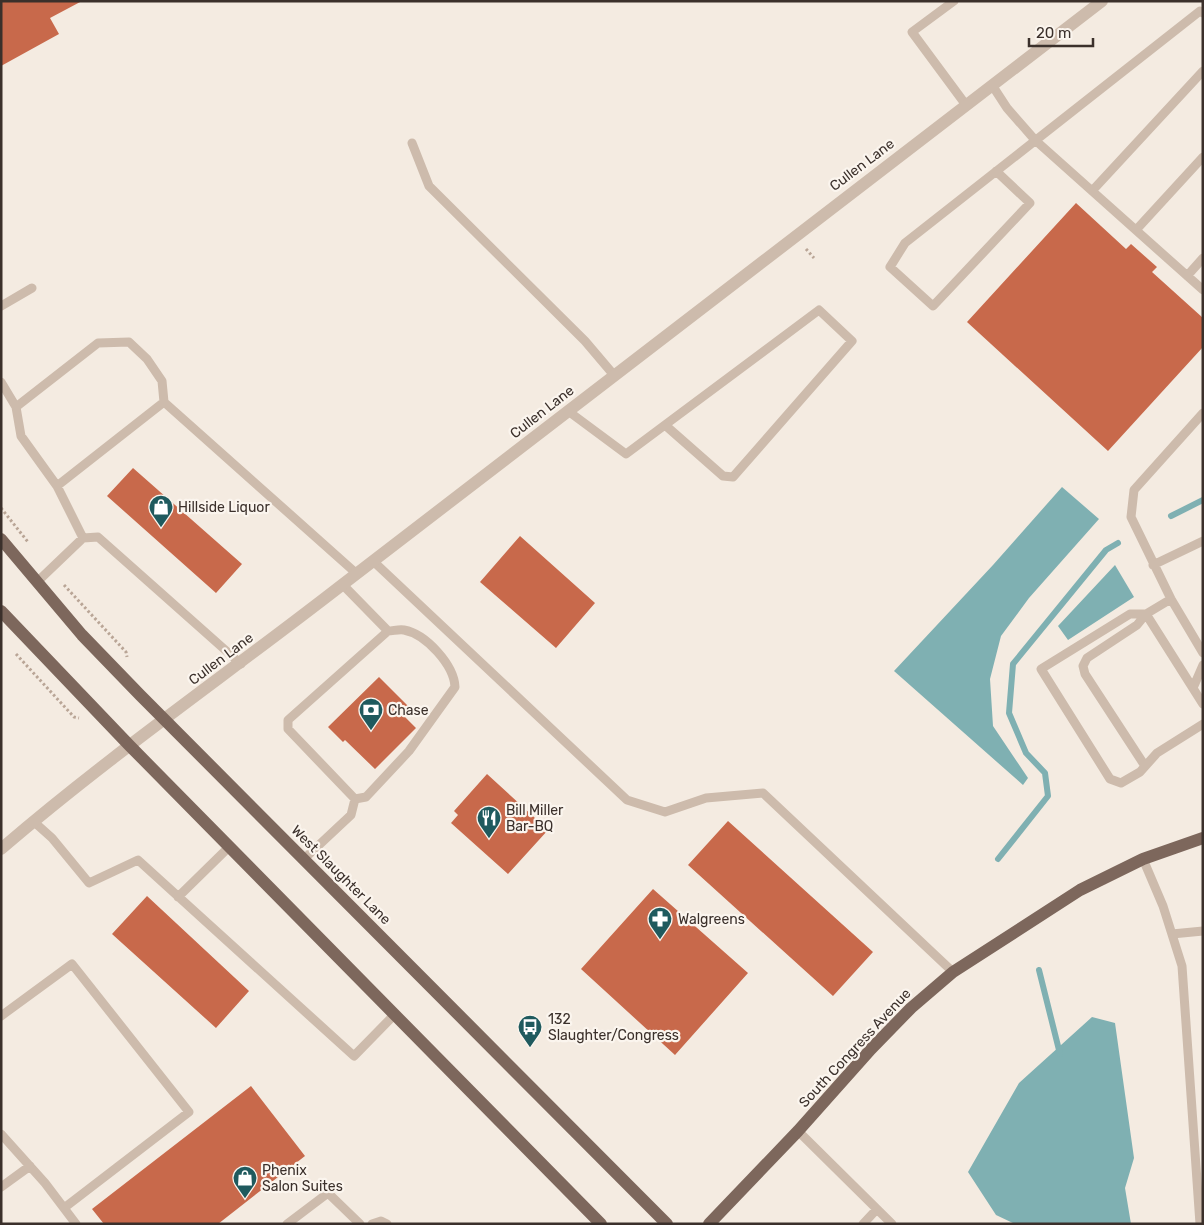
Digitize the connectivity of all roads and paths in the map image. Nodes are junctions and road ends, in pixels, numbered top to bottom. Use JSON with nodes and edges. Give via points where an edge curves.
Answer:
{"nodes":[{"id":1,"x":954,"y":1,"type":"edge"},
{"id":2,"x":1102,"y":1,"type":"edge"},
{"id":3,"x":1203,"y":13,"type":"edge"},
{"id":4,"x":1203,"y":71,"type":"edge"},
{"id":5,"x":992,"y":85,"type":"junction"},
{"id":6,"x":966,"y":104,"type":"junction"},
{"id":7,"x":1035,"y":140,"type":"junction"},
{"id":8,"x":412,"y":143,"type":"dead end"},
{"id":9,"x":1203,"y":157,"type":"edge"},
{"id":10,"x":996,"y":171,"type":"junction"},
{"id":11,"x":1092,"y":190,"type":"junction"},
{"id":12,"x":1136,"y":230,"type":"junction"},
{"id":13,"x":1203,"y":258,"type":"edge"},
{"id":14,"x":1187,"y":276,"type":"junction"},
{"id":15,"x":32,"y":288,"type":"dead end"},
{"id":16,"x":1203,"y":290,"type":"edge"},
{"id":17,"x":1,"y":306,"type":"edge"},
{"id":18,"x":614,"y":374,"type":"junction"},
{"id":19,"x":1,"y":382,"type":"edge"},
{"id":20,"x":164,"y":402,"type":"junction"},
{"id":21,"x":16,"y":407,"type":"junction"},
{"id":22,"x":568,"y":411,"type":"junction"},
{"id":23,"x":1203,"y":413,"type":"edge"},
{"id":24,"x":665,"y":425,"type":"junction"},
{"id":25,"x":57,"y":486,"type":"junction"},
{"id":26,"x":1,"y":508,"type":"edge"},
{"id":27,"x":83,"y":538,"type":"junction"},
{"id":28,"x":1,"y":539,"type":"edge"},
{"id":29,"x":1201,"y":545,"type":"edge"},
{"id":30,"x":33,"y":548,"type":"dead end"},
{"id":31,"x":374,"y":561,"type":"junction"},
{"id":32,"x":1153,"y":565,"type":"junction"},
{"id":33,"x":357,"y":574,"type":"junction"},
{"id":34,"x":36,"y":582,"type":"junction"},
{"id":35,"x":343,"y":584,"type":"junction"},
{"id":36,"x":73,"y":594,"type":"dead end"},
{"id":37,"x":1170,"y":599,"type":"junction"},
{"id":38,"x":1146,"y":614,"type":"junction"},
{"id":39,"x":3,"y":616,"type":"edge"},
{"id":40,"x":388,"y":631,"type":"junction"},
{"id":41,"x":126,"y":652,"type":"dead end"},
{"id":42,"x":1203,"y":653,"type":"edge"},
{"id":43,"x":22,"y":661,"type":"dead end"},
{"id":44,"x":241,"y":664,"type":"junction"},
{"id":45,"x":1203,"y":665,"type":"edge"},
{"id":46,"x":1192,"y":688,"type":"junction"},
{"id":47,"x":1203,"y":704,"type":"edge"},
{"id":48,"x":74,"y":718,"type":"dead end"},
{"id":49,"x":165,"y":720,"type":"junction"},
{"id":50,"x":1203,"y":724,"type":"edge"},
{"id":51,"x":129,"y":745,"type":"junction"},
{"id":52,"x":1145,"y":766,"type":"junction"},
{"id":53,"x":355,"y":799,"type":"junction"},
{"id":54,"x":33,"y":821,"type":"junction"},
{"id":55,"x":1203,"y":838,"type":"edge"},
{"id":56,"x":229,"y":846,"type":"junction"},
{"id":57,"x":1,"y":849,"type":"edge"},
{"id":58,"x":304,"y":859,"type":"junction"},
{"id":59,"x":1144,"y":859,"type":"junction"},
{"id":60,"x":178,"y":897,"type":"junction"},
{"id":61,"x":1203,"y":931,"type":"edge"},
{"id":62,"x":1172,"y":934,"type":"junction"},
{"id":63,"x":953,"y":972,"type":"junction"},
{"id":64,"x":395,"y":1014,"type":"junction"},
{"id":65,"x":1,"y":1016,"type":"edge"},
{"id":66,"x":798,"y":1132,"type":"junction"},
{"id":67,"x":1,"y":1134,"type":"edge"},
{"id":68,"x":30,"y":1166,"type":"junction"},
{"id":69,"x":1,"y":1188,"type":"edge"},
{"id":70,"x":64,"y":1208,"type":"junction"},
{"id":71,"x":877,"y":1209,"type":"junction"},
{"id":72,"x":76,"y":1224,"type":"edge"},
{"id":73,"x":287,"y":1224,"type":"edge"},
{"id":74,"x":360,"y":1224,"type":"edge"},
{"id":75,"x":372,"y":1224,"type":"edge"},
{"id":76,"x":387,"y":1224,"type":"edge"},
{"id":77,"x":601,"y":1224,"type":"edge"},
{"id":78,"x":667,"y":1224,"type":"edge"},
{"id":79,"x":709,"y":1224,"type":"edge"},
{"id":80,"x":863,"y":1224,"type":"edge"},
{"id":81,"x":892,"y":1224,"type":"edge"},
{"id":82,"x":1200,"y":1224,"type":"edge"}],
"edges":[{"from":1,"to":6,"type":"lane","via":[[912,32]]},
{"from":2,"to":5,"type":"street","name":"Cullen Lane"},
{"from":3,"to":7,"type":"lane","via":[[1200,10]]},
{"from":4,"to":11,"type":"lane"},
{"from":5,"to":6,"type":"street","name":"Cullen Lane"},
{"from":5,"to":7,"type":"lane"},
{"from":6,"to":18,"type":"street","name":"Cullen Lane"},
{"from":7,"to":10,"type":"lane"},
{"from":7,"to":11,"type":"lane"},
{"from":8,"to":18,"type":"lane","via":[[429,186]]},
{"from":9,"to":12,"type":"lane"},
{"from":10,"to":10,"type":"lane","via":[[905,243],[890,268],[933,306],[1030,203]]},
{"from":11,"to":12,"type":"lane"},
{"from":12,"to":14,"type":"lane"},
{"from":13,"to":14,"type":"lane"},
{"from":14,"to":16,"type":"lane"},
{"from":15,"to":17,"type":"lane"},
{"from":18,"to":22,"type":"street","name":"Cullen Lane"},
{"from":19,"to":21,"type":"lane"},
{"from":20,"to":21,"type":"lane","via":[[162,381],[147,359],[129,342],[98,343]]},
{"from":20,"to":25,"type":"lane"},
{"from":20,"to":33,"type":"lane"},
{"from":21,"to":25,"type":"lane","via":[[21,436]]},
{"from":22,"to":24,"type":"lane","via":[[626,454]]},
{"from":22,"to":31,"type":"street","name":"Cullen Lane"},
{"from":23,"to":32,"type":"lane","via":[[1134,490],[1131,517]]},
{"from":24,"to":24,"type":"lane","via":[[819,310],[852,341],[733,477],[723,476]]},
{"from":25,"to":27,"type":"lane"},
{"from":26,"to":30,"type":"path"},
{"from":27,"to":34,"type":"lane"},
{"from":27,"to":44,"type":"lane","via":[[98,538]]},
{"from":28,"to":34,"type":"main road","name":"West Slaughter Lane"},
{"from":29,"to":32,"type":"lane"},
{"from":31,"to":33,"type":"street","name":"Cullen Lane"},
{"from":31,"to":63,"type":"lane","via":[[627,800],[665,812],[706,798],[763,793]]},
{"from":32,"to":37,"type":"lane"},
{"from":33,"to":35,"type":"street","name":"Cullen Lane"},
{"from":34,"to":49,"type":"main road","name":"West Slaughter Lane","via":[[82,635]]},
{"from":35,"to":40,"type":"lane"},
{"from":35,"to":44,"type":"street","name":"Cullen Lane"},
{"from":36,"to":41,"type":"path"},
{"from":37,"to":38,"type":"lane"},
{"from":37,"to":42,"type":"lane"},
{"from":38,"to":46,"type":"lane"},
{"from":38,"to":52,"type":"lane","via":[[1138,625],[1087,658],[1083,666],[1085,674]]},
{"from":38,"to":52,"type":"lane","via":[[1130,614],[1041,669],[1110,779],[1121,784]]},
{"from":39,"to":51,"type":"main road"},
{"from":40,"to":53,"type":"lane","via":[[288,720],[288,729]]},
{"from":40,"to":53,"type":"lane","via":[[402,629],[412,632],[432,647],[452,669],[454,687],[409,751],[366,797]]},
{"from":43,"to":48,"type":"path"},
{"from":44,"to":49,"type":"street","name":"Cullen Lane"},
{"from":45,"to":46,"type":"lane"},
{"from":46,"to":47,"type":"lane"},
{"from":49,"to":51,"type":"street","name":"Cullen Lane"},
{"from":49,"to":58,"type":"main road","name":"West Slaughter Lane"},
{"from":50,"to":52,"type":"lane","via":[[1156,753]]},
{"from":51,"to":54,"type":"street","name":"Cullen Lane"},
{"from":51,"to":56,"type":"main road"},
{"from":53,"to":58,"type":"lane","via":[[351,815]]},
{"from":54,"to":57,"type":"street","name":"Cullen Lane"},
{"from":54,"to":60,"type":"lane","via":[[52,838],[89,883],[138,860]]},
{"from":55,"to":59,"type":"main road","name":"South Congress Avenue"},
{"from":56,"to":60,"type":"lane"},
{"from":56,"to":64,"type":"main road"},
{"from":58,"to":78,"type":"main road","name":"West Slaughter Lane"},
{"from":59,"to":62,"type":"lane"},
{"from":59,"to":63,"type":"main road","name":"South Congress Avenue","via":[[1080,890]]},
{"from":60,"to":64,"type":"lane","via":[[354,1056]]},
{"from":61,"to":62,"type":"lane"},
{"from":62,"to":82,"type":"lane","via":[[1182,966]]},
{"from":63,"to":66,"type":"main road","name":"South Congress Avenue","via":[[878,1042]]},
{"from":64,"to":77,"type":"main road"},
{"from":65,"to":70,"type":"lane","via":[[72,964],[189,1112]]},
{"from":66,"to":71,"type":"lane"},
{"from":66,"to":79,"type":"main road","name":"South Congress Avenue"},
{"from":67,"to":68,"type":"lane"},
{"from":68,"to":69,"type":"lane"},
{"from":68,"to":70,"type":"lane"},
{"from":70,"to":72,"type":"lane"},
{"from":71,"to":80,"type":"lane"},
{"from":71,"to":81,"type":"lane"},
{"from":73,"to":74,"type":"lane","via":[[328,1193]]},
{"from":75,"to":76,"type":"lane","via":[[381,1221]]}]}
